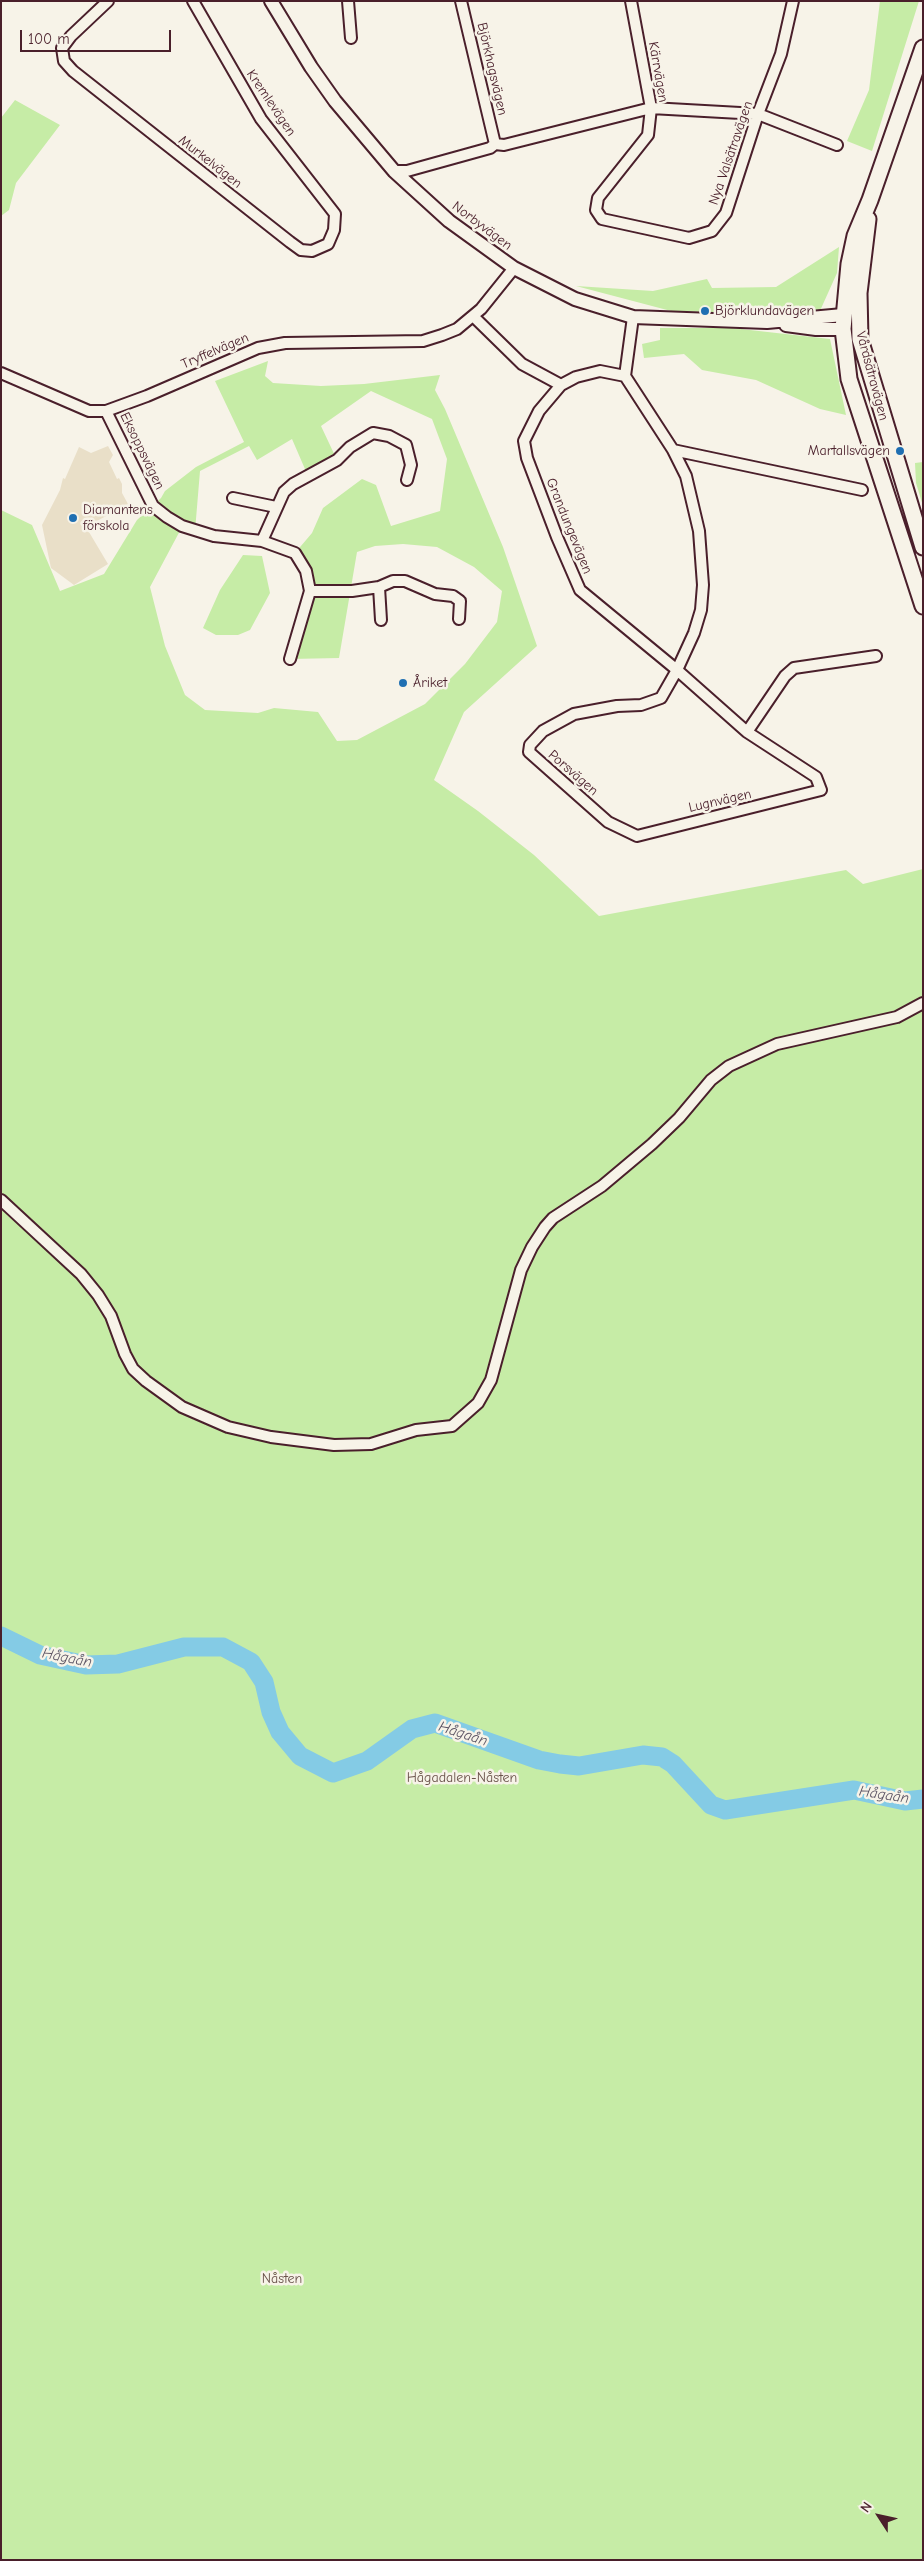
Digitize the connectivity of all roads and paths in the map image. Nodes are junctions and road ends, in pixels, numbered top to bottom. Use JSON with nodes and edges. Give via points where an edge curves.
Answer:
{"nodes":[{"id":1,"x":108,"y":1,"type":"edge"},
{"id":2,"x":193,"y":1,"type":"edge"},
{"id":3,"x":272,"y":1,"type":"edge"},
{"id":4,"x":348,"y":1,"type":"edge"},
{"id":5,"x":461,"y":1,"type":"edge"},
{"id":6,"x":631,"y":1,"type":"edge"},
{"id":7,"x":793,"y":1,"type":"edge"},
{"id":8,"x":351,"y":38,"type":"dead end"},
{"id":9,"x":923,"y":48,"type":"edge"},
{"id":10,"x":651,"y":108,"type":"junction"},
{"id":11,"x":758,"y":114,"type":"junction"},
{"id":12,"x":495,"y":144,"type":"junction"},
{"id":13,"x":837,"y":145,"type":"dead end"},
{"id":14,"x":394,"y":171,"type":"junction"},
{"id":15,"x":336,"y":214,"type":"joint"},
{"id":16,"x":602,"y":219,"type":"joint"},
{"id":17,"x":514,"y":268,"type":"junction"},
{"id":18,"x":473,"y":316,"type":"junction"},
{"id":19,"x":632,"y":317,"type":"junction"},
{"id":20,"x":851,"y":322,"type":"junction"},
{"id":21,"x":1,"y":372,"type":"edge"},
{"id":22,"x":625,"y":376,"type":"junction"},
{"id":23,"x":561,"y":385,"type":"junction"},
{"id":24,"x":106,"y":411,"type":"junction"},
{"id":25,"x":673,"y":450,"type":"junction"},
{"id":26,"x":407,"y":480,"type":"dead end"},
{"id":27,"x":862,"y":490,"type":"dead end"},
{"id":28,"x":233,"y":498,"type":"dead end"},
{"id":29,"x":276,"y":507,"type":"junction"},
{"id":30,"x":262,"y":541,"type":"junction"},
{"id":31,"x":923,"y":547,"type":"edge"},
{"id":32,"x":379,"y":586,"type":"junction"},
{"id":33,"x":310,"y":591,"type":"junction"},
{"id":34,"x":923,"y":606,"type":"edge"},
{"id":35,"x":459,"y":619,"type":"dead end"},
{"id":36,"x":381,"y":620,"type":"dead end"},
{"id":37,"x":876,"y":656,"type":"dead end"},
{"id":38,"x":290,"y":659,"type":"dead end"},
{"id":39,"x":677,"y":670,"type":"junction"},
{"id":40,"x":747,"y":732,"type":"junction"},
{"id":41,"x":821,"y":790,"type":"joint"},
{"id":42,"x":626,"y":833,"type":"joint"},
{"id":43,"x":923,"y":1004,"type":"edge"},
{"id":44,"x":1,"y":1200,"type":"edge"}],
"edges":[{"from":1,"to":15,"type":"street","name":"Murkelvägen","via":[[71,36],[61,53],[73,71],[301,250],[312,251],[328,244]]},
{"from":2,"to":15,"type":"street","name":"Kremlevägen","via":[[261,118]]},
{"from":3,"to":14,"type":"street","name":"Norbyvägen","via":[[335,102]]},
{"from":4,"to":8,"type":"street"},
{"from":5,"to":12,"type":"street","name":"Björkhagsvägen"},
{"from":6,"to":10,"type":"street","name":"Kärrvägen"},
{"from":7,"to":11,"type":"street","name":"Nya Valsätravägen","via":[[781,54]]},
{"from":9,"to":20,"type":"main road","name":"Vårdsätravägen","via":[[855,236]]},
{"from":10,"to":11,"type":"street"},
{"from":10,"to":12,"type":"street","via":[[504,145]]},
{"from":10,"to":16,"type":"street","name":"Kärrvägen","via":[[648,135],[598,198],[596,210]]},
{"from":11,"to":13,"type":"street"},
{"from":11,"to":16,"type":"street","name":"Nya Valsätravägen","via":[[726,213],[712,231],[689,238]]},
{"from":12,"to":14,"type":"street","via":[[407,171]]},
{"from":14,"to":17,"type":"street","name":"Norbyvägen","via":[[449,221]]},
{"from":17,"to":18,"type":"street","name":"Tryffelvägen"},
{"from":17,"to":19,"type":"street","name":"Norbyvägen","via":[[575,299]]},
{"from":18,"to":23,"type":"street","via":[[522,364]]},
{"from":18,"to":24,"type":"street","name":"Tryffelvägen","via":[[456,329],[424,341],[285,343],[253,349]]},
{"from":19,"to":20,"type":"street","name":"Norbyvägen"},
{"from":19,"to":22,"type":"street"},
{"from":20,"to":31,"type":"main road","name":"Vårdsätravägen"},
{"from":20,"to":34,"type":"main road","name":"Vårdsätravägen","via":[[850,379]]},
{"from":21,"to":24,"type":"street","name":"Tryffelvägen","via":[[88,411]]},
{"from":22,"to":23,"type":"street","name":"Grandungevägen","via":[[600,371]]},
{"from":22,"to":25,"type":"street"},
{"from":23,"to":39,"type":"street","name":"Grandungevägen","via":[[539,411],[524,441],[527,458],[557,537],[580,590]]},
{"from":24,"to":30,"type":"street","name":"Eksoppsvägen","via":[[153,506],[160,512],[182,526],[214,536]]},
{"from":25,"to":27,"type":"street"},
{"from":25,"to":39,"type":"street","via":[[686,476],[697,519],[703,586],[694,633]]},
{"from":26,"to":29,"type":"street","via":[[412,465],[406,445],[389,436],[373,433],[350,447],[337,460],[293,484]]},
{"from":28,"to":29,"type":"street"},
{"from":29,"to":30,"type":"street"},
{"from":30,"to":33,"type":"street","name":"Eksoppsvägen","via":[[295,553],[306,571]]},
{"from":32,"to":33,"type":"street","via":[[352,591]]},
{"from":32,"to":35,"type":"street","via":[[405,582],[435,594],[453,596],[460,601]]},
{"from":32,"to":36,"type":"street"},
{"from":33,"to":38,"type":"street"},
{"from":37,"to":40,"type":"street","via":[[794,668],[785,676]]},
{"from":39,"to":40,"type":"street","name":"Grandungevägen"},
{"from":39,"to":42,"type":"street","name":"Porsvägen","via":[[661,698],[641,705],[574,714],[543,732],[530,745],[529,752],[542,766],[608,822]]},
{"from":40,"to":41,"type":"street","name":"Grandungevägen","via":[[816,777]]},
{"from":41,"to":42,"type":"street","name":"Lugnvägen","via":[[637,836]]},
{"from":43,"to":44,"type":"street","via":[[897,1017],[777,1044],[729,1066],[711,1080],[652,1144],[602,1186],[545,1227],[521,1270],[491,1380],[478,1403],[452,1426],[416,1430],[371,1444],[334,1445],[271,1437],[228,1427],[182,1407],[133,1369],[111,1316],[98,1295],[81,1274]]}]}
